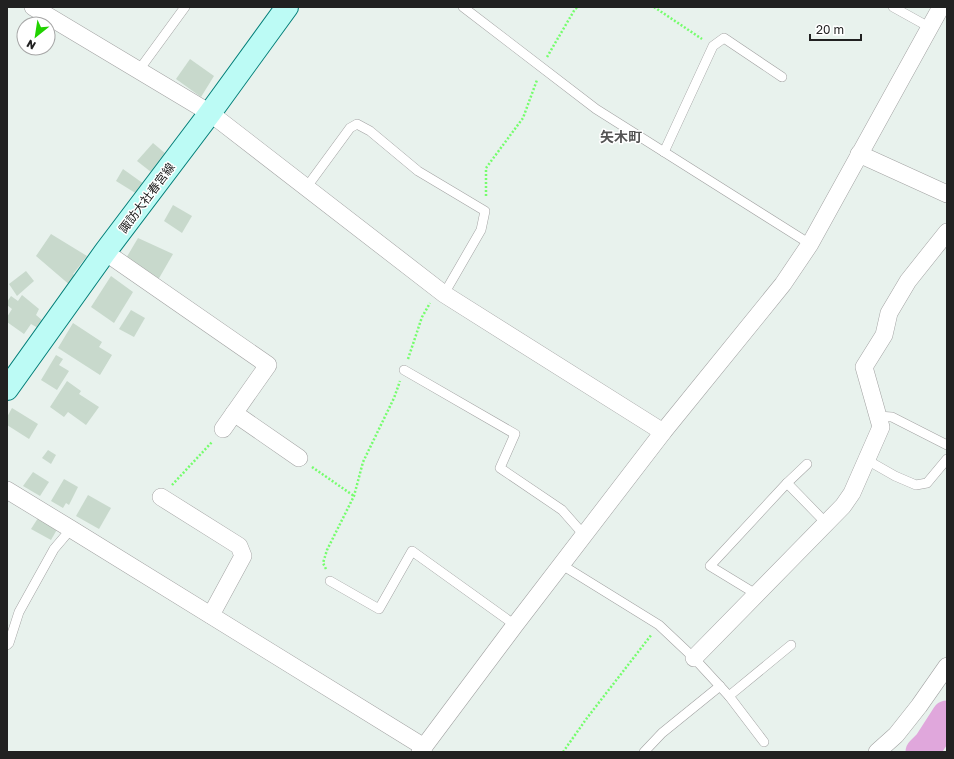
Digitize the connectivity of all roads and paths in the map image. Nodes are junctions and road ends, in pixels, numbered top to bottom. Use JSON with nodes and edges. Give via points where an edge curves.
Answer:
{"nodes":[{"id":1,"x":33,"y":7,"type":"edge"},
{"id":2,"x":185,"y":7,"type":"edge"},
{"id":3,"x":287,"y":7,"type":"edge"},
{"id":4,"x":463,"y":7,"type":"edge"},
{"id":5,"x":578,"y":7,"type":"edge"},
{"id":6,"x":654,"y":7,"type":"edge"},
{"id":7,"x":893,"y":7,"type":"edge"},
{"id":8,"x":941,"y":7,"type":"edge"},
{"id":9,"x":929,"y":27,"type":"junction"},
{"id":10,"x":713,"y":46,"type":"junction"},
{"id":11,"x":541,"y":68,"type":"junction"},
{"id":12,"x":139,"y":70,"type":"junction"},
{"id":13,"x":782,"y":78,"type":"dead end"},
{"id":14,"x":210,"y":113,"type":"junction"},
{"id":15,"x":664,"y":152,"type":"junction"},
{"id":16,"x":859,"y":154,"type":"junction"},
{"id":17,"x":306,"y":188,"type":"junction"},
{"id":18,"x":947,"y":194,"type":"edge"},
{"id":19,"x":485,"y":211,"type":"junction"},
{"id":20,"x":947,"y":232,"type":"edge"},
{"id":21,"x":810,"y":244,"type":"junction"},
{"id":22,"x":105,"y":252,"type":"junction"},
{"id":23,"x":441,"y":292,"type":"junction"},
{"id":24,"x":404,"y":370,"type":"junction"},
{"id":25,"x":7,"y":389,"type":"edge"},
{"id":26,"x":234,"y":413,"type":"junction"},
{"id":27,"x":878,"y":416,"type":"junction"},
{"id":28,"x":223,"y":429,"type":"joint"},
{"id":29,"x":663,"y":432,"type":"junction"},
{"id":30,"x":947,"y":445,"type":"edge"},
{"id":31,"x":299,"y":458,"type":"joint"},
{"id":32,"x":947,"y":459,"type":"edge"},
{"id":33,"x":867,"y":460,"type":"junction"},
{"id":34,"x":807,"y":464,"type":"dead end"},
{"id":35,"x":787,"y":483,"type":"junction"},
{"id":36,"x":7,"y":490,"type":"edge"},
{"id":37,"x":354,"y":496,"type":"junction"},
{"id":38,"x":161,"y":497,"type":"joint"},
{"id":39,"x":826,"y":523,"type":"junction"},
{"id":40,"x":71,"y":528,"type":"junction"},
{"id":41,"x":584,"y":535,"type":"junction"},
{"id":42,"x":562,"y":564,"type":"junction"},
{"id":43,"x":330,"y":581,"type":"joint"},
{"id":44,"x":756,"y":594,"type":"junction"},
{"id":45,"x":211,"y":615,"type":"junction"},
{"id":46,"x":515,"y":625,"type":"junction"},
{"id":47,"x":659,"y":625,"type":"junction"},
{"id":48,"x":7,"y":645,"type":"edge"},
{"id":49,"x":791,"y":645,"type":"dead end"},
{"id":50,"x":694,"y":658,"type":"junction"},
{"id":51,"x":947,"y":666,"type":"edge"},
{"id":52,"x":720,"y":686,"type":"junction"},
{"id":53,"x":729,"y":696,"type":"junction"},
{"id":54,"x":764,"y":742,"type":"dead end"},
{"id":55,"x":422,"y":750,"type":"edge"},
{"id":56,"x":563,"y":752,"type":"edge"},
{"id":57,"x":644,"y":752,"type":"edge"},
{"id":58,"x":877,"y":752,"type":"edge"}],
"edges":[{"from":1,"to":12,"type":"street"},
{"from":2,"to":12,"type":"lane"},
{"from":3,"to":14,"type":"main road","name":"諏訪大社春宮線"},
{"from":4,"to":11,"type":"lane"},
{"from":5,"to":11,"type":"path"},
{"from":6,"to":10,"type":"path"},
{"from":7,"to":9,"type":"lane"},
{"from":8,"to":9,"type":"street"},
{"from":9,"to":16,"type":"street"},
{"from":10,"to":13,"type":"lane","via":[[724,38]]},
{"from":10,"to":15,"type":"lane"},
{"from":11,"to":15,"type":"lane","via":[[596,109]]},
{"from":11,"to":19,"type":"path","via":[[523,118],[486,168]]},
{"from":12,"to":14,"type":"street"},
{"from":14,"to":17,"type":"street"},
{"from":14,"to":22,"type":"main road","name":"諏訪大社春宮線"},
{"from":15,"to":21,"type":"lane"},
{"from":16,"to":18,"type":"street"},
{"from":16,"to":21,"type":"street"},
{"from":17,"to":19,"type":"lane","via":[[350,128],[357,124],[418,171]]},
{"from":17,"to":23,"type":"street"},
{"from":19,"to":23,"type":"lane","via":[[481,230]]},
{"from":20,"to":27,"type":"street","via":[[908,281],[890,313],[884,336],[864,367]]},
{"from":21,"to":29,"type":"street","via":[[783,284]]},
{"from":22,"to":25,"type":"main road","name":"諏訪大社春宮線"},
{"from":22,"to":26,"type":"street","via":[[268,365]]},
{"from":23,"to":24,"type":"path","via":[[422,317]]},
{"from":23,"to":29,"type":"street"},
{"from":24,"to":37,"type":"path","via":[[394,398],[362,462]]},
{"from":24,"to":41,"type":"lane","via":[[515,434],[500,468],[562,510]]},
{"from":26,"to":28,"type":"street"},
{"from":26,"to":31,"type":"street"},
{"from":27,"to":30,"type":"lane","via":[[892,417]]},
{"from":27,"to":33,"type":"street","via":[[881,427]]},
{"from":28,"to":38,"type":"path"},
{"from":29,"to":41,"type":"street"},
{"from":31,"to":37,"type":"path"},
{"from":32,"to":33,"type":"lane","via":[[927,483],[916,485]]},
{"from":33,"to":39,"type":"street","via":[[852,493]]},
{"from":34,"to":35,"type":"lane"},
{"from":35,"to":39,"type":"lane"},
{"from":35,"to":44,"type":"lane","via":[[710,566]]},
{"from":36,"to":40,"type":"street"},
{"from":37,"to":43,"type":"path","via":[[323,563]]},
{"from":38,"to":45,"type":"street","via":[[239,546],[243,556]]},
{"from":39,"to":44,"type":"street"},
{"from":40,"to":45,"type":"street"},
{"from":40,"to":48,"type":"lane","via":[[54,549],[19,612]]},
{"from":41,"to":42,"type":"street"},
{"from":42,"to":46,"type":"street"},
{"from":42,"to":47,"type":"lane"},
{"from":43,"to":46,"type":"lane","via":[[379,609],[412,551]]},
{"from":44,"to":50,"type":"street"},
{"from":45,"to":55,"type":"street"},
{"from":46,"to":55,"type":"street"},
{"from":47,"to":50,"type":"lane"},
{"from":47,"to":56,"type":"path"},
{"from":49,"to":53,"type":"lane"},
{"from":50,"to":52,"type":"lane"},
{"from":51,"to":58,"type":"street","via":[[896,735]]},
{"from":52,"to":53,"type":"lane"},
{"from":52,"to":57,"type":"lane","via":[[662,733]]},
{"from":53,"to":54,"type":"lane"}]}
